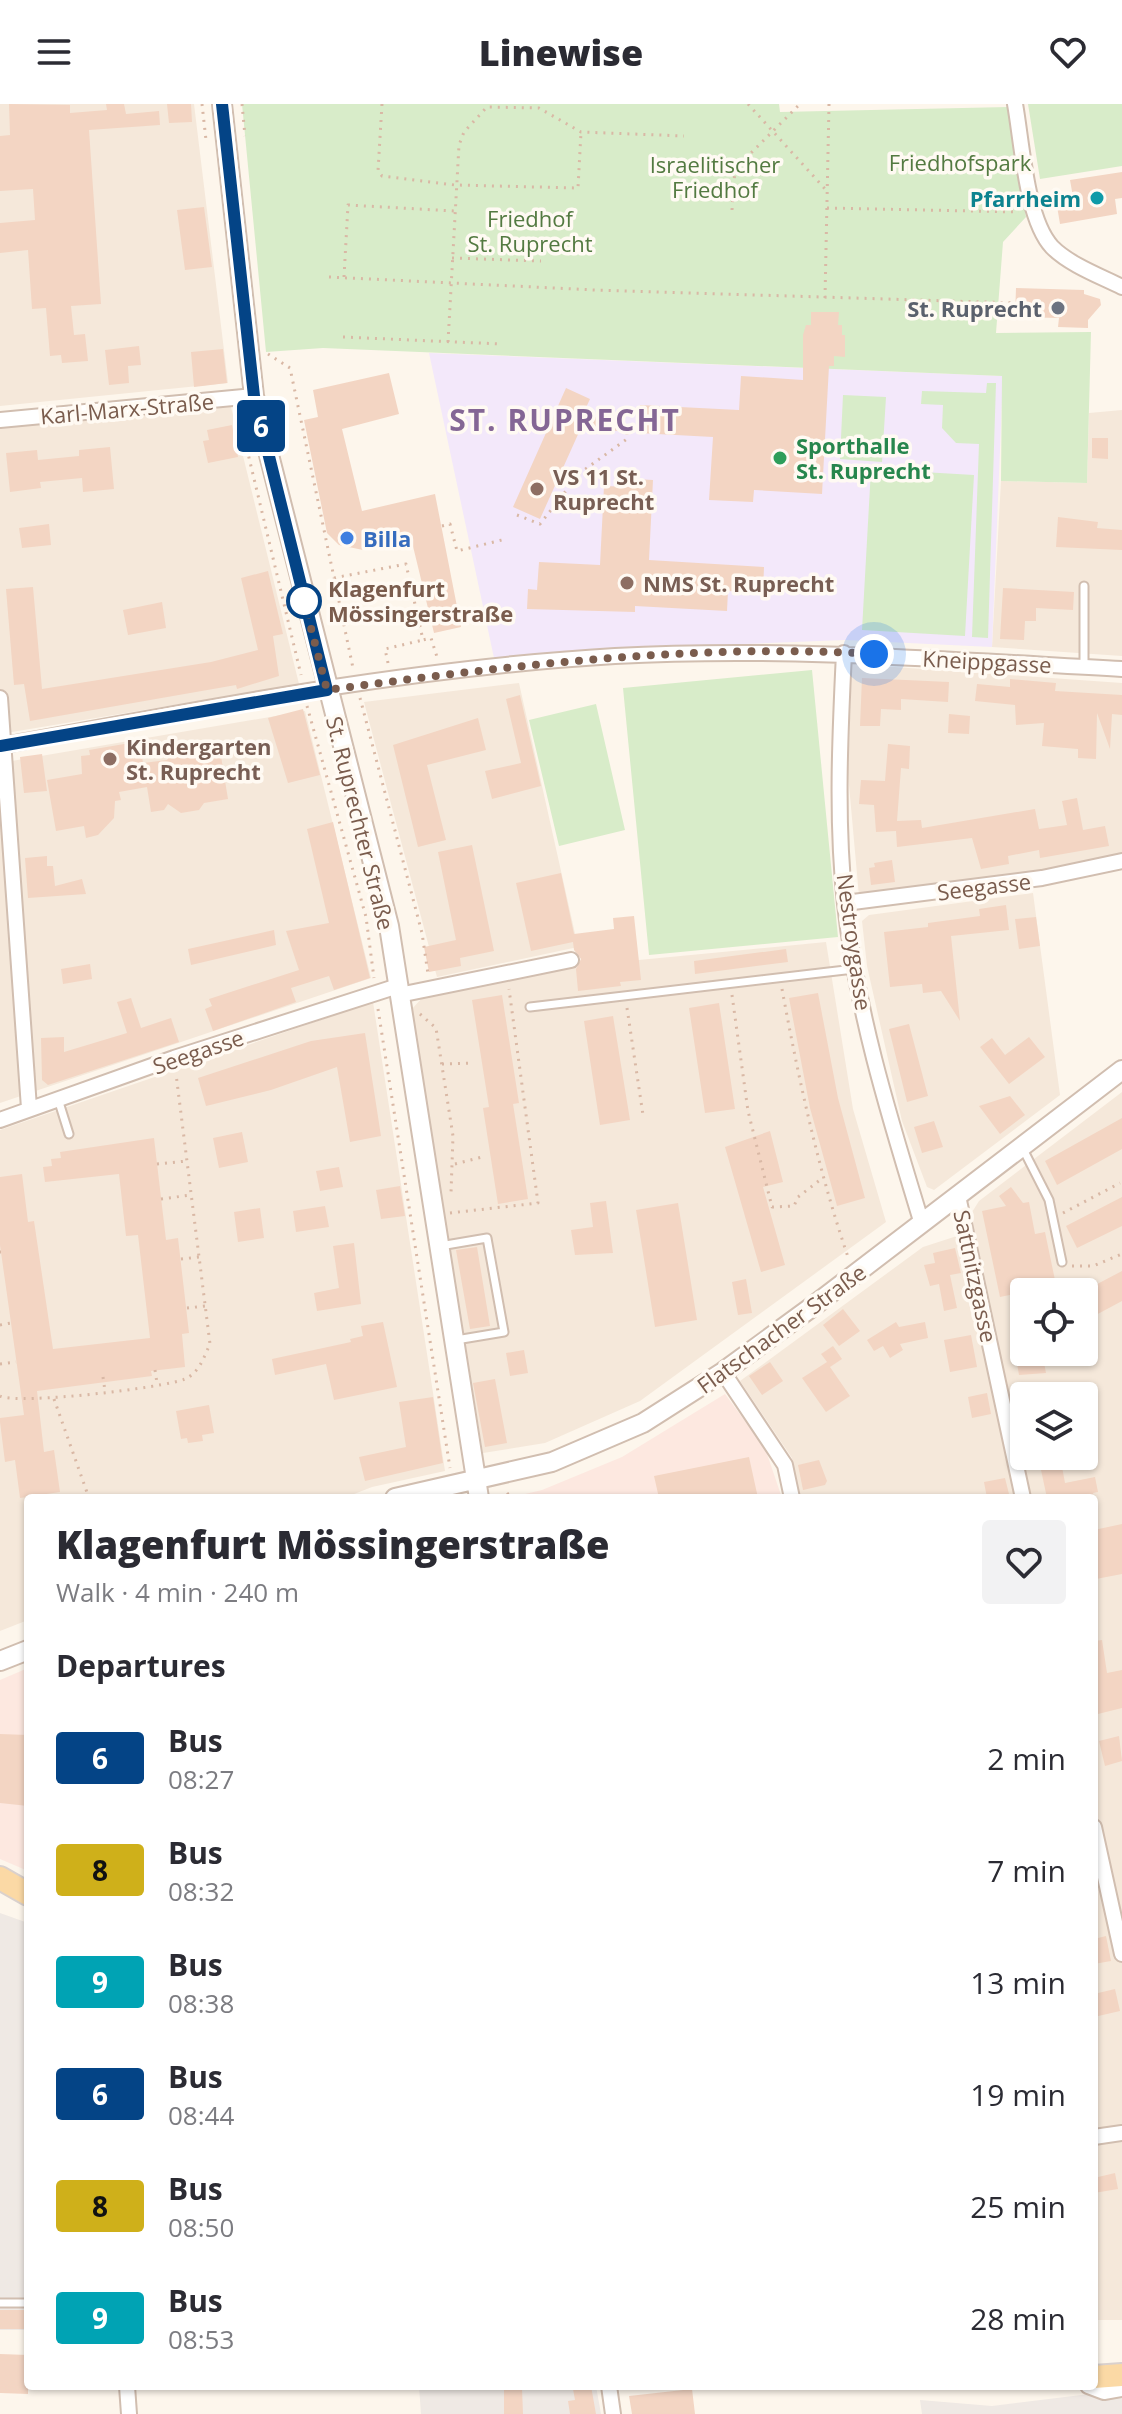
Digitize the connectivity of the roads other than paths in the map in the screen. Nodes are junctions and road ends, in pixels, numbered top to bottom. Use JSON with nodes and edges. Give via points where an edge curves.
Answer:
{"nodes":[{"id":1,"x":222,"y":104,"type":"edge"},
{"id":2,"x":1015,"y":104,"type":"edge"},
{"id":3,"x":1122,"y":287,"type":"edge"},
{"id":4,"x":254,"y":396,"type":"junction"},
{"id":5,"x":0,"y":420,"type":"edge"},
{"id":6,"x":1084,"y":586,"type":"dead end"},
{"id":7,"x":844,"y":653,"type":"junction"},
{"id":8,"x":1084,"y":667,"type":"junction"},
{"id":9,"x":1122,"y":669,"type":"edge"},
{"id":10,"x":327,"y":690,"type":"junction"},
{"id":11,"x":0,"y":698,"type":"edge"},
{"id":12,"x":2,"y":745,"type":"edge"},
{"id":13,"x":1122,"y":861,"type":"edge"},
{"id":14,"x":845,"y":903,"type":"junction"},
{"id":15,"x":571,"y":960,"type":"dead end"},
{"id":16,"x":857,"y":969,"type":"junction"},
{"id":17,"x":398,"y":991,"type":"junction"},
{"id":18,"x":530,"y":1007,"type":"dead end"},
{"id":19,"x":1122,"y":1070,"type":"edge"},
{"id":20,"x":58,"y":1099,"type":"junction"},
{"id":21,"x":29,"y":1108,"type":"junction"},
{"id":22,"x":0,"y":1120,"type":"edge"},
{"id":23,"x":69,"y":1134,"type":"dead end"},
{"id":24,"x":1022,"y":1147,"type":"junction"},
{"id":25,"x":958,"y":1196,"type":"junction"},
{"id":26,"x":922,"y":1224,"type":"junction"},
{"id":27,"x":437,"y":1247,"type":"junction"},
{"id":28,"x":1062,"y":1262,"type":"road end"},
{"id":29,"x":453,"y":1340,"type":"junction"},
{"id":30,"x":723,"y":1372,"type":"junction"},
{"id":31,"x":477,"y":1489,"type":"edge"},
{"id":32,"x":431,"y":1494,"type":"edge"},
{"id":33,"x":791,"y":1494,"type":"edge"},
{"id":34,"x":1022,"y":1494,"type":"edge"},
{"id":35,"x":24,"y":1652,"type":"edge"},
{"id":36,"x":0,"y":1661,"type":"edge"},
{"id":37,"x":1098,"y":1845,"type":"edge"},
{"id":38,"x":0,"y":1878,"type":"edge"},
{"id":39,"x":24,"y":1892,"type":"edge"},
{"id":40,"x":0,"y":1893,"type":"edge"},
{"id":41,"x":24,"y":1901,"type":"edge"},
{"id":42,"x":1122,"y":1954,"type":"edge"},
{"id":43,"x":1122,"y":2133,"type":"edge"},
{"id":44,"x":1098,"y":2136,"type":"edge"},
{"id":45,"x":0,"y":2303,"type":"edge"},
{"id":46,"x":24,"y":2303,"type":"edge"},
{"id":47,"x":1122,"y":2375,"type":"edge"},
{"id":48,"x":1098,"y":2377,"type":"edge"},
{"id":49,"x":1122,"y":2389,"type":"edge"},
{"id":50,"x":127,"y":2390,"type":"edge"},
{"id":51,"x":610,"y":2390,"type":"edge"},
{"id":52,"x":1098,"y":2390,"type":"edge"},
{"id":53,"x":129,"y":2414,"type":"edge"},
{"id":54,"x":613,"y":2414,"type":"edge"}],
"edges":[{"from":1,"to":4,"type":"street","name":"St. Ruprechter Straße"},
{"from":2,"to":3,"type":"street","via":[[1035,212],[1052,247]]},
{"from":4,"to":5,"type":"street","name":"Karl-Marx-Straße"},
{"from":4,"to":10,"type":"street","name":"St. Ruprechter Straße"},
{"from":6,"to":8,"type":"lane"},
{"from":7,"to":8,"type":"street","name":"Kneippgasse"},
{"from":7,"to":10,"type":"street","name":"Kneippgasse","via":[[616,656]]},
{"from":7,"to":14,"type":"street","name":"Nestroygasse","via":[[839,755]]},
{"from":8,"to":9,"type":"street","name":"Kneippgasse"},
{"from":10,"to":12,"type":"street","name":"Kneippgasse"},
{"from":10,"to":17,"type":"street","name":"St. Ruprechter Straße","via":[[389,926]]},
{"from":11,"to":12,"type":"street"},
{"from":12,"to":21,"type":"street"},
{"from":13,"to":14,"type":"street","name":"Seegasse","via":[[1042,878]]},
{"from":14,"to":16,"type":"street","name":"Nestroygasse"},
{"from":15,"to":17,"type":"street","name":"Seegasse"},
{"from":16,"to":18,"type":"lane"},
{"from":16,"to":26,"type":"street","name":"Nestroygasse","via":[[876,1075]]},
{"from":17,"to":20,"type":"street","name":"Seegasse","via":[[376,991]]},
{"from":17,"to":27,"type":"street","name":"St. Ruprechter Straße"},
{"from":19,"to":24,"type":"street","name":"Flatschacher Straße"},
{"from":20,"to":21,"type":"street","name":"Seegasse"},
{"from":20,"to":23,"type":"lane"},
{"from":21,"to":22,"type":"street","name":"Seegasse"},
{"from":24,"to":25,"type":"street","name":"Flatschacher Straße"},
{"from":24,"to":28,"type":"lane","via":[[1049,1200]]},
{"from":25,"to":26,"type":"street","name":"Flatschacher Straße"},
{"from":25,"to":34,"type":"street","name":"Sattnitzgasse"},
{"from":26,"to":30,"type":"street","name":"Flatschacher Straße"},
{"from":27,"to":29,"type":"street","name":"St. Ruprechter Straße"},
{"from":27,"to":29,"type":"lane","via":[[487,1238],[504,1332]]},
{"from":29,"to":31,"type":"street","name":"St. Ruprechter Straße"},
{"from":30,"to":31,"type":"street","name":"Flatschacher Straße","via":[[643,1423]]},
{"from":30,"to":33,"type":"street","via":[[785,1465]]},
{"from":31,"to":32,"type":"street","name":"Flatschacher Straße"},
{"from":35,"to":36,"type":"street"},
{"from":37,"to":42,"type":"street"},
{"from":38,"to":39,"type":"main road"},
{"from":40,"to":41,"type":"main road"},
{"from":43,"to":44,"type":"street"},
{"from":45,"to":46,"type":"lane"},
{"from":47,"to":48,"type":"main road"},
{"from":49,"to":52,"type":"street"},
{"from":50,"to":53,"type":"street"},
{"from":51,"to":54,"type":"street"}]}
